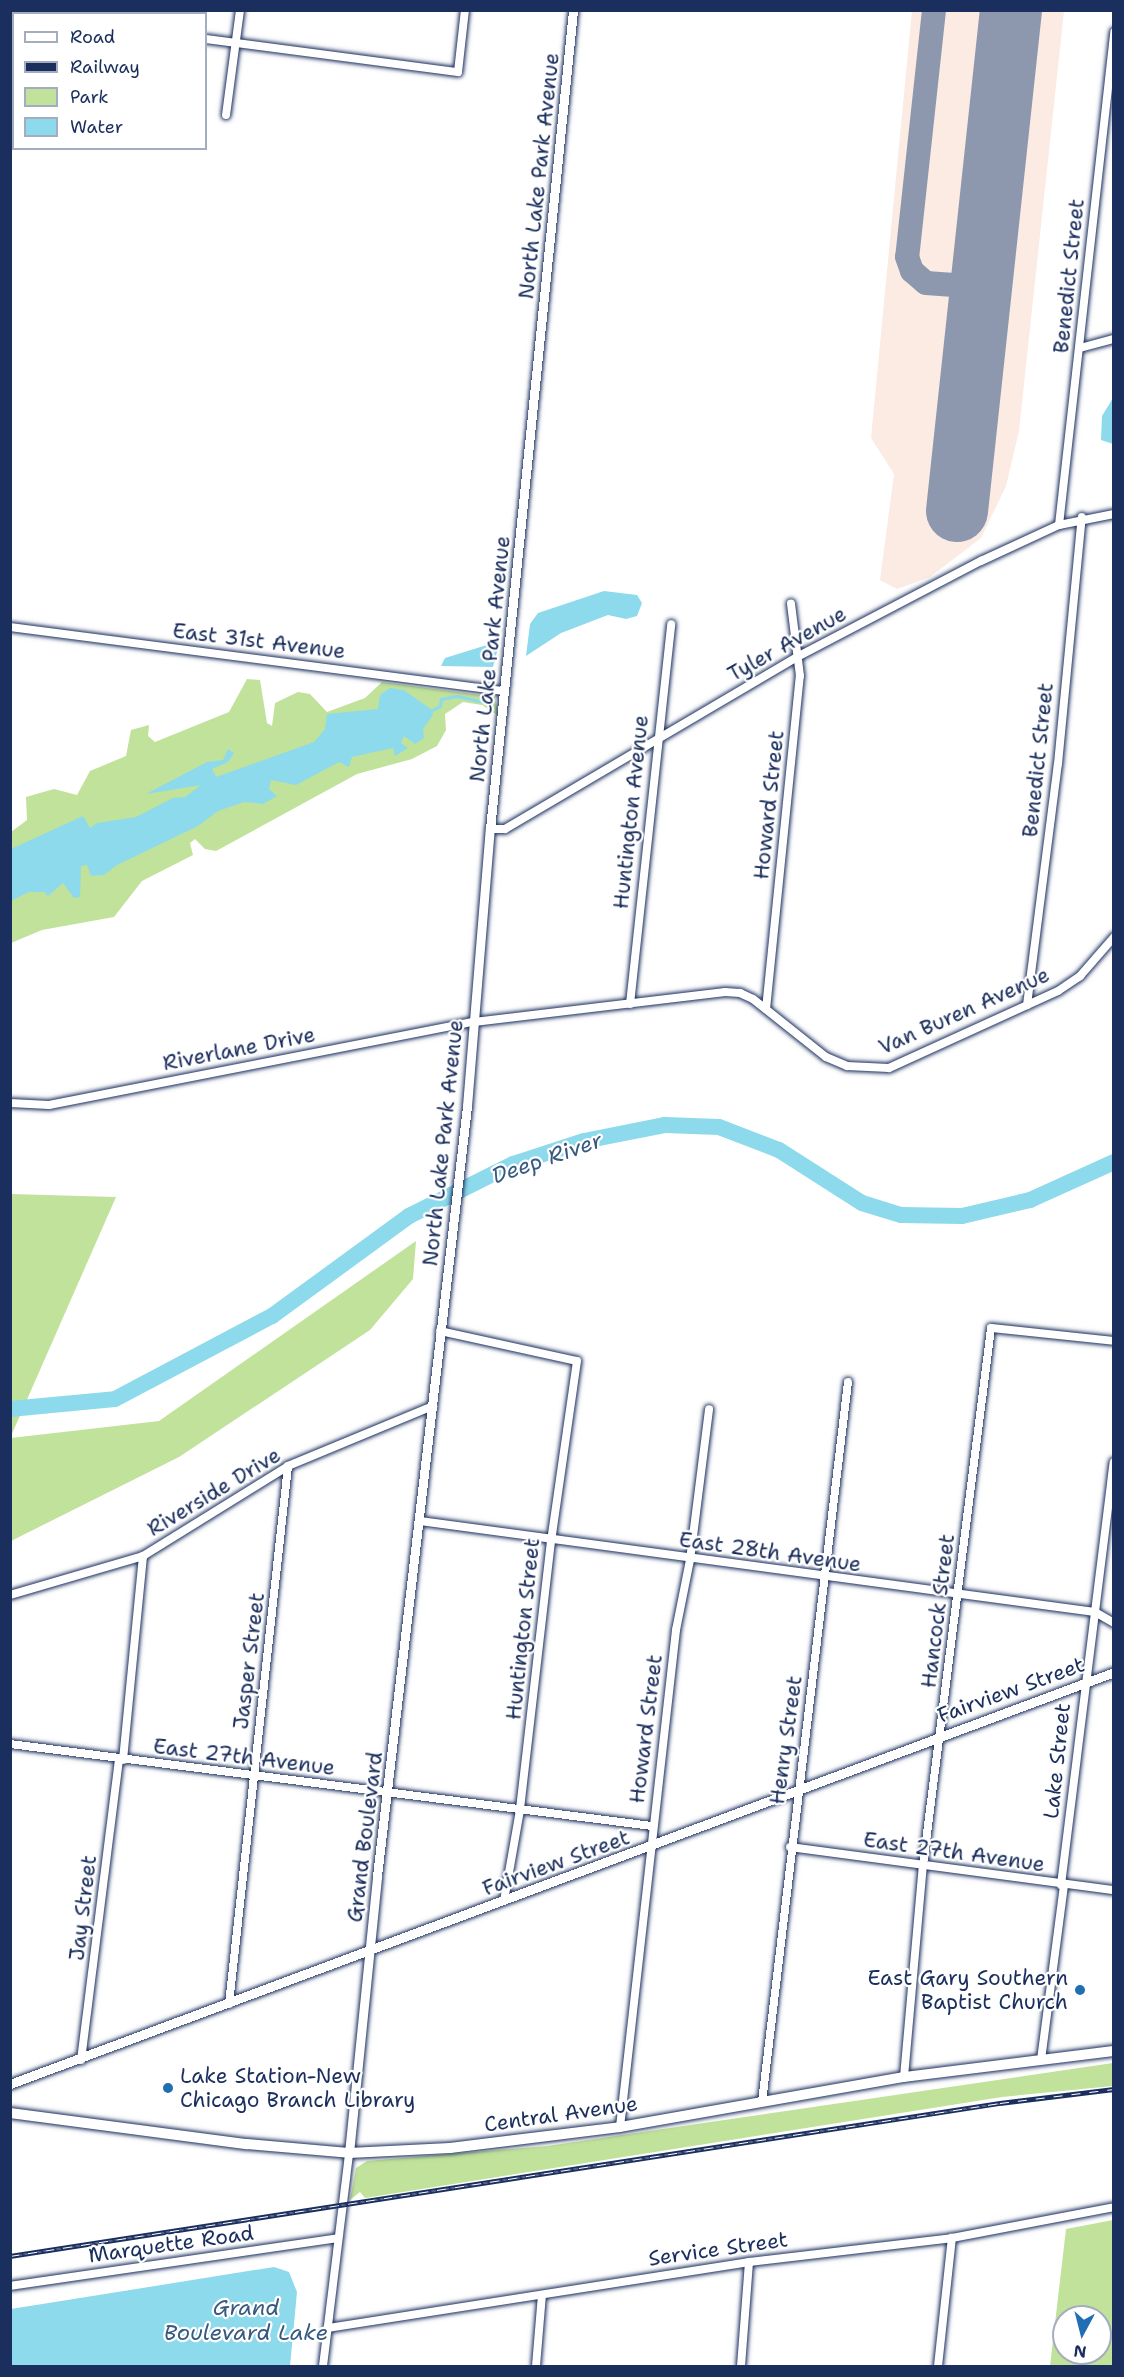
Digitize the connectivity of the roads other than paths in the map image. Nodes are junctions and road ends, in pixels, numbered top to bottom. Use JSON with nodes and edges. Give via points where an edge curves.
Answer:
{"nodes":[{"id":1,"x":240,"y":10,"type":"edge"},
{"id":2,"x":465,"y":10,"type":"edge"},
{"id":3,"x":573,"y":10,"type":"edge"},
{"id":4,"x":1113,"y":32,"type":"edge"},
{"id":5,"x":207,"y":39,"type":"edge"},
{"id":6,"x":234,"y":42,"type":"junction"},
{"id":7,"x":226,"y":115,"type":"dead end"},
{"id":8,"x":1113,"y":339,"type":"edge"},
{"id":9,"x":1080,"y":348,"type":"junction"},
{"id":10,"x":1113,"y":513,"type":"edge"},
{"id":11,"x":1082,"y":517,"type":"junction"},
{"id":12,"x":1059,"y":525,"type":"junction"},
{"id":13,"x":791,"y":604,"type":"dead end"},
{"id":14,"x":671,"y":624,"type":"dead end"},
{"id":15,"x":10,"y":627,"type":"edge"},
{"id":16,"x":797,"y":657,"type":"junction"},
{"id":17,"x":504,"y":691,"type":"junction"},
{"id":18,"x":656,"y":737,"type":"junction"},
{"id":19,"x":490,"y":830,"type":"junction"},
{"id":20,"x":1113,"y":938,"type":"edge"},
{"id":21,"x":630,"y":1004,"type":"junction"},
{"id":22,"x":1027,"y":1005,"type":"junction"},
{"id":23,"x":766,"y":1009,"type":"junction"},
{"id":24,"x":474,"y":1022,"type":"junction"},
{"id":25,"x":10,"y":1103,"type":"edge"},
{"id":26,"x":444,"y":1312,"type":"joint"},
{"id":27,"x":440,"y":1331,"type":"junction"},
{"id":28,"x":1113,"y":1341,"type":"edge"},
{"id":29,"x":848,"y":1382,"type":"dead end"},
{"id":30,"x":433,"y":1406,"type":"junction"},
{"id":31,"x":709,"y":1409,"type":"dead end"},
{"id":32,"x":1113,"y":1462,"type":"edge"},
{"id":33,"x":288,"y":1466,"type":"junction"},
{"id":34,"x":420,"y":1521,"type":"junction"},
{"id":35,"x":551,"y":1540,"type":"junction"},
{"id":36,"x":143,"y":1557,"type":"junction"},
{"id":37,"x":690,"y":1560,"type":"junction"},
{"id":38,"x":826,"y":1577,"type":"junction"},
{"id":39,"x":10,"y":1595,"type":"edge"},
{"id":40,"x":959,"y":1595,"type":"junction"},
{"id":41,"x":1095,"y":1612,"type":"junction"},
{"id":42,"x":1113,"y":1623,"type":"edge"},
{"id":43,"x":1113,"y":1672,"type":"edge"},
{"id":44,"x":1084,"y":1683,"type":"junction"},
{"id":45,"x":941,"y":1735,"type":"junction"},
{"id":46,"x":10,"y":1744,"type":"edge"},
{"id":47,"x":121,"y":1760,"type":"junction"},
{"id":48,"x":253,"y":1777,"type":"junction"},
{"id":49,"x":798,"y":1791,"type":"junction"},
{"id":50,"x":389,"y":1794,"type":"junction"},
{"id":51,"x":520,"y":1810,"type":"junction"},
{"id":52,"x":652,"y":1826,"type":"junction"},
{"id":53,"x":790,"y":1847,"type":"junction"},
{"id":54,"x":650,"y":1848,"type":"junction"},
{"id":55,"x":923,"y":1865,"type":"junction"},
{"id":56,"x":1063,"y":1885,"type":"junction"},
{"id":57,"x":1113,"y":1890,"type":"edge"},
{"id":58,"x":504,"y":1901,"type":"junction"},
{"id":59,"x":370,"y":1949,"type":"junction"},
{"id":60,"x":229,"y":2004,"type":"junction"},
{"id":61,"x":1113,"y":2051,"type":"edge"},
{"id":62,"x":81,"y":2060,"type":"junction"},
{"id":63,"x":1041,"y":2060,"type":"junction"},
{"id":64,"x":904,"y":2077,"type":"junction"},
{"id":65,"x":10,"y":2084,"type":"edge"},
{"id":66,"x":762,"y":2102,"type":"junction"},
{"id":67,"x":10,"y":2113,"type":"edge"},
{"id":68,"x":620,"y":2127,"type":"junction"},
{"id":69,"x":349,"y":2153,"type":"junction"},
{"id":70,"x":1113,"y":2207,"type":"edge"},
{"id":71,"x":338,"y":2238,"type":"junction"},
{"id":72,"x":952,"y":2238,"type":"junction"},
{"id":73,"x":749,"y":2262,"type":"junction"},
{"id":74,"x":10,"y":2286,"type":"edge"},
{"id":75,"x":542,"y":2295,"type":"junction"},
{"id":76,"x":328,"y":2328,"type":"junction"},
{"id":77,"x":323,"y":2367,"type":"edge"},
{"id":78,"x":536,"y":2367,"type":"edge"},
{"id":79,"x":741,"y":2367,"type":"edge"},
{"id":80,"x":938,"y":2367,"type":"edge"}],
"edges":[{"from":1,"to":6,"type":"street"},
{"from":2,"to":6,"type":"street","via":[[458,72]]},
{"from":3,"to":17,"type":"street","name":"North Lake Park Avenue"},
{"from":4,"to":9,"type":"street","name":"Benedict Street"},
{"from":5,"to":6,"type":"street"},
{"from":6,"to":7,"type":"street"},
{"from":8,"to":9,"type":"street"},
{"from":9,"to":12,"type":"street","name":"Benedict Street"},
{"from":10,"to":11,"type":"street","name":"Tyler Avenue"},
{"from":11,"to":12,"type":"street","name":"Tyler Avenue"},
{"from":11,"to":22,"type":"street","name":"Benedict Street","via":[[1058,764]]},
{"from":12,"to":16,"type":"street","name":"Tyler Avenue"},
{"from":13,"to":16,"type":"street","name":"Howard Street"},
{"from":14,"to":18,"type":"street","name":"Huntington Avenue"},
{"from":15,"to":17,"type":"street","name":"East 31st Avenue"},
{"from":16,"to":18,"type":"street","name":"Tyler Avenue"},
{"from":16,"to":23,"type":"street","name":"Howard Street","via":[[800,676]]},
{"from":17,"to":19,"type":"street","name":"North Lake Park Avenue"},
{"from":18,"to":19,"type":"street","name":"Tyler Avenue","via":[[505,829]]},
{"from":18,"to":21,"type":"street","name":"Huntington Avenue"},
{"from":19,"to":24,"type":"street","name":"North Lake Park Avenue"},
{"from":20,"to":22,"type":"street","name":"Van Buren Avenue","via":[[1080,976]]},
{"from":21,"to":23,"type":"street","name":"Van Buren Avenue","via":[[725,992],[740,993]]},
{"from":21,"to":24,"type":"street","name":"Van Buren Avenue"},
{"from":22,"to":23,"type":"street","name":"Van Buren Avenue","via":[[889,1068],[867,1070],[826,1057]]},
{"from":24,"to":25,"type":"street","name":"Riverlane Drive","via":[[49,1105]]},
{"from":24,"to":26,"type":"street","name":"North Lake Park Avenue"},
{"from":26,"to":27,"type":"street","name":"Grand Boulevard"},
{"from":27,"to":30,"type":"street","name":"Grand Boulevard"},
{"from":27,"to":35,"type":"street","name":"Huntington Street","via":[[577,1361]]},
{"from":28,"to":40,"type":"street","name":"Hancock Street","via":[[991,1328]]},
{"from":29,"to":38,"type":"street","name":"Henry Street"},
{"from":30,"to":33,"type":"street","name":"Riverside Drive"},
{"from":30,"to":34,"type":"street","name":"Grand Boulevard"},
{"from":31,"to":37,"type":"street","name":"Howard Street"},
{"from":32,"to":41,"type":"street","name":"Lake Street"},
{"from":33,"to":36,"type":"street","name":"Riverside Drive"},
{"from":33,"to":48,"type":"street","name":"Jasper Street"},
{"from":34,"to":35,"type":"street","name":"East 28th Avenue"},
{"from":34,"to":50,"type":"street","name":"Grand Boulevard"},
{"from":35,"to":37,"type":"street","name":"East 28th Avenue"},
{"from":35,"to":51,"type":"street","name":"Huntington Street"},
{"from":36,"to":39,"type":"street","name":"Riverside Drive"},
{"from":36,"to":47,"type":"street","name":"Jay Street"},
{"from":37,"to":38,"type":"street","name":"East 28th Avenue"},
{"from":37,"to":52,"type":"street","name":"Howard Street","via":[[676,1630]]},
{"from":38,"to":40,"type":"street","name":"East 28th Avenue"},
{"from":38,"to":49,"type":"street","name":"Henry Street"},
{"from":40,"to":41,"type":"street","name":"East 28th Avenue"},
{"from":40,"to":45,"type":"street","name":"Hancock Street"},
{"from":41,"to":42,"type":"street","name":"East 28th Avenue"},
{"from":41,"to":44,"type":"street","name":"Lake Street"},
{"from":43,"to":44,"type":"street","name":"Fairview Street"},
{"from":44,"to":45,"type":"street","name":"Fairview Street"},
{"from":44,"to":56,"type":"street","name":"Lake Street"},
{"from":45,"to":49,"type":"street","name":"Fairview Street"},
{"from":45,"to":55,"type":"street","name":"Hancock Street"},
{"from":46,"to":47,"type":"street","name":"East 27th Avenue"},
{"from":47,"to":48,"type":"street","name":"East 27th Avenue"},
{"from":47,"to":62,"type":"street","name":"Jay Street"},
{"from":48,"to":50,"type":"street","name":"East 27th Avenue"},
{"from":48,"to":60,"type":"street","name":"Jasper Street"},
{"from":49,"to":53,"type":"street","name":"Henry Street"},
{"from":49,"to":54,"type":"street","name":"Fairview Street"},
{"from":50,"to":51,"type":"street","name":"East 27th Avenue"},
{"from":50,"to":59,"type":"street","name":"Grand Boulevard"},
{"from":51,"to":52,"type":"street","name":"East 27th Avenue"},
{"from":51,"to":58,"type":"street","name":"Huntington Street"},
{"from":52,"to":54,"type":"street","name":"Howard Street"},
{"from":53,"to":55,"type":"street","name":"East 27th Avenue"},
{"from":53,"to":66,"type":"street","name":"Henry Street"},
{"from":54,"to":58,"type":"street","name":"Fairview Street"},
{"from":54,"to":68,"type":"street","name":"Howard Street"},
{"from":55,"to":56,"type":"street","name":"East 27th Avenue"},
{"from":55,"to":64,"type":"street","name":"Hancock Street"},
{"from":56,"to":57,"type":"street","name":"East 27th Avenue"},
{"from":56,"to":63,"type":"street","name":"Lake Street"},
{"from":58,"to":59,"type":"street","name":"Fairview Street"},
{"from":59,"to":60,"type":"street","name":"Fairview Street"},
{"from":59,"to":69,"type":"street","name":"Grand Boulevard"},
{"from":60,"to":62,"type":"street","name":"Fairview Street"},
{"from":61,"to":63,"type":"main road","name":"Central Avenue"},
{"from":62,"to":65,"type":"street","name":"Fairview Street"},
{"from":63,"to":64,"type":"main road","name":"Central Avenue"},
{"from":64,"to":66,"type":"main road","name":"Central Avenue"},
{"from":66,"to":68,"type":"main road","name":"Central Avenue"},
{"from":67,"to":69,"type":"main road","name":"Central Avenue","via":[[247,2144]]},
{"from":68,"to":69,"type":"main road","name":"Central Avenue","via":[[450,2148]]},
{"from":69,"to":71,"type":"street","name":"Grand Boulevard"},
{"from":70,"to":72,"type":"street","name":"Service Street"},
{"from":71,"to":74,"type":"street","name":"Marquette Road"},
{"from":71,"to":76,"type":"street","name":"Grand Boulevard"},
{"from":72,"to":73,"type":"street","name":"Service Street"},
{"from":72,"to":80,"type":"street"},
{"from":73,"to":75,"type":"street","name":"Service Street"},
{"from":73,"to":79,"type":"street"},
{"from":75,"to":76,"type":"street","name":"Service Street"},
{"from":75,"to":78,"type":"street"},
{"from":76,"to":77,"type":"street","name":"Grand Boulevard"}]}
